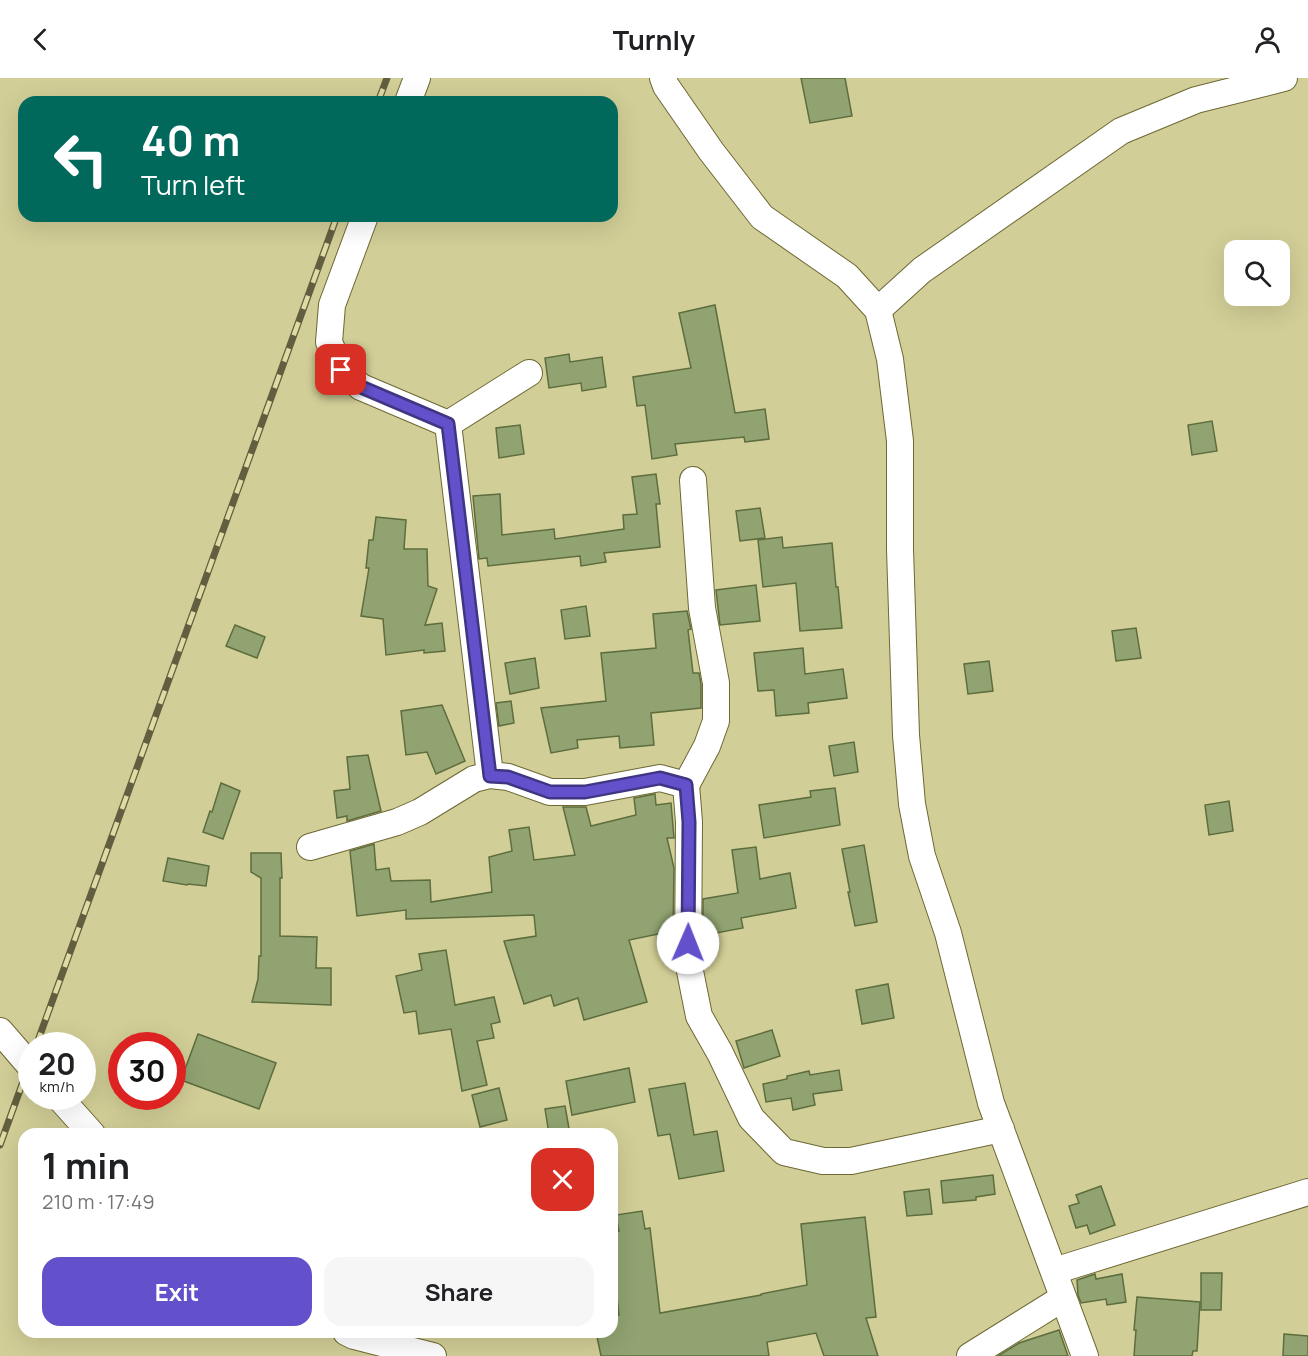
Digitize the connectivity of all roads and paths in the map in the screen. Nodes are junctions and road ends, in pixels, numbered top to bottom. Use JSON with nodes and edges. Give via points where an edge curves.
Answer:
{"nodes":[{"id":1,"x":417,"y":78,"type":"edge"},
{"id":2,"x":663,"y":78,"type":"edge"},
{"id":3,"x":1284,"y":78,"type":"edge"},
{"id":4,"x":410,"y":96,"type":"edge"},
{"id":5,"x":363,"y":222,"type":"edge"},
{"id":6,"x":878,"y":310,"type":"junction"},
{"id":7,"x":529,"y":373,"type":"dead end"},
{"id":8,"x":448,"y":424,"type":"junction"},
{"id":9,"x":693,"y":480,"type":"dead end"},
{"id":10,"x":490,"y":776,"type":"junction"},
{"id":11,"x":686,"y":785,"type":"junction"},
{"id":12,"x":310,"y":847,"type":"dead end"},
{"id":13,"x":0,"y":1031,"type":"edge"},
{"id":14,"x":18,"y":1052,"type":"edge"},
{"id":15,"x":71,"y":1110,"type":"edge"},
{"id":16,"x":87,"y":1128,"type":"edge"},
{"id":17,"x":1001,"y":1128,"type":"junction"},
{"id":18,"x":1308,"y":1192,"type":"edge"},
{"id":19,"x":1054,"y":1271,"type":"junction"},
{"id":20,"x":1063,"y":1298,"type":"junction"},
{"id":21,"x":362,"y":1338,"type":"edge"},
{"id":22,"x":433,"y":1356,"type":"edge"},
{"id":23,"x":970,"y":1356,"type":"edge"},
{"id":24,"x":1085,"y":1356,"type":"edge"}],
"edges":[{"from":1,"to":4,"type":"street"},
{"from":2,"to":6,"type":"street","via":[[711,151],[762,217],[847,276]]},
{"from":3,"to":6,"type":"street","via":[[1196,100],[1121,131],[922,270]]},
{"from":5,"to":8,"type":"street","via":[[332,305],[329,342],[341,370],[361,387]]},
{"from":6,"to":17,"type":"street","via":[[890,359],[900,441],[906,735],[912,804],[922,856],[948,933],[991,1103]]},
{"from":7,"to":8,"type":"street"},
{"from":8,"to":10,"type":"street"},
{"from":9,"to":11,"type":"street","via":[[702,608],[716,683],[716,721]]},
{"from":10,"to":11,"type":"street","via":[[508,777],[550,792],[585,792],[660,778]]},
{"from":10,"to":12,"type":"street","via":[[474,779],[397,822]]},
{"from":11,"to":17,"type":"street","via":[[688,961],[699,1016],[751,1118],[784,1152],[823,1161],[851,1161]]},
{"from":13,"to":14,"type":"street"},
{"from":15,"to":16,"type":"street"},
{"from":17,"to":19,"type":"street"},
{"from":18,"to":19,"type":"street"},
{"from":19,"to":20,"type":"street"},
{"from":20,"to":23,"type":"street"},
{"from":20,"to":24,"type":"street"},
{"from":21,"to":22,"type":"street"}]}
